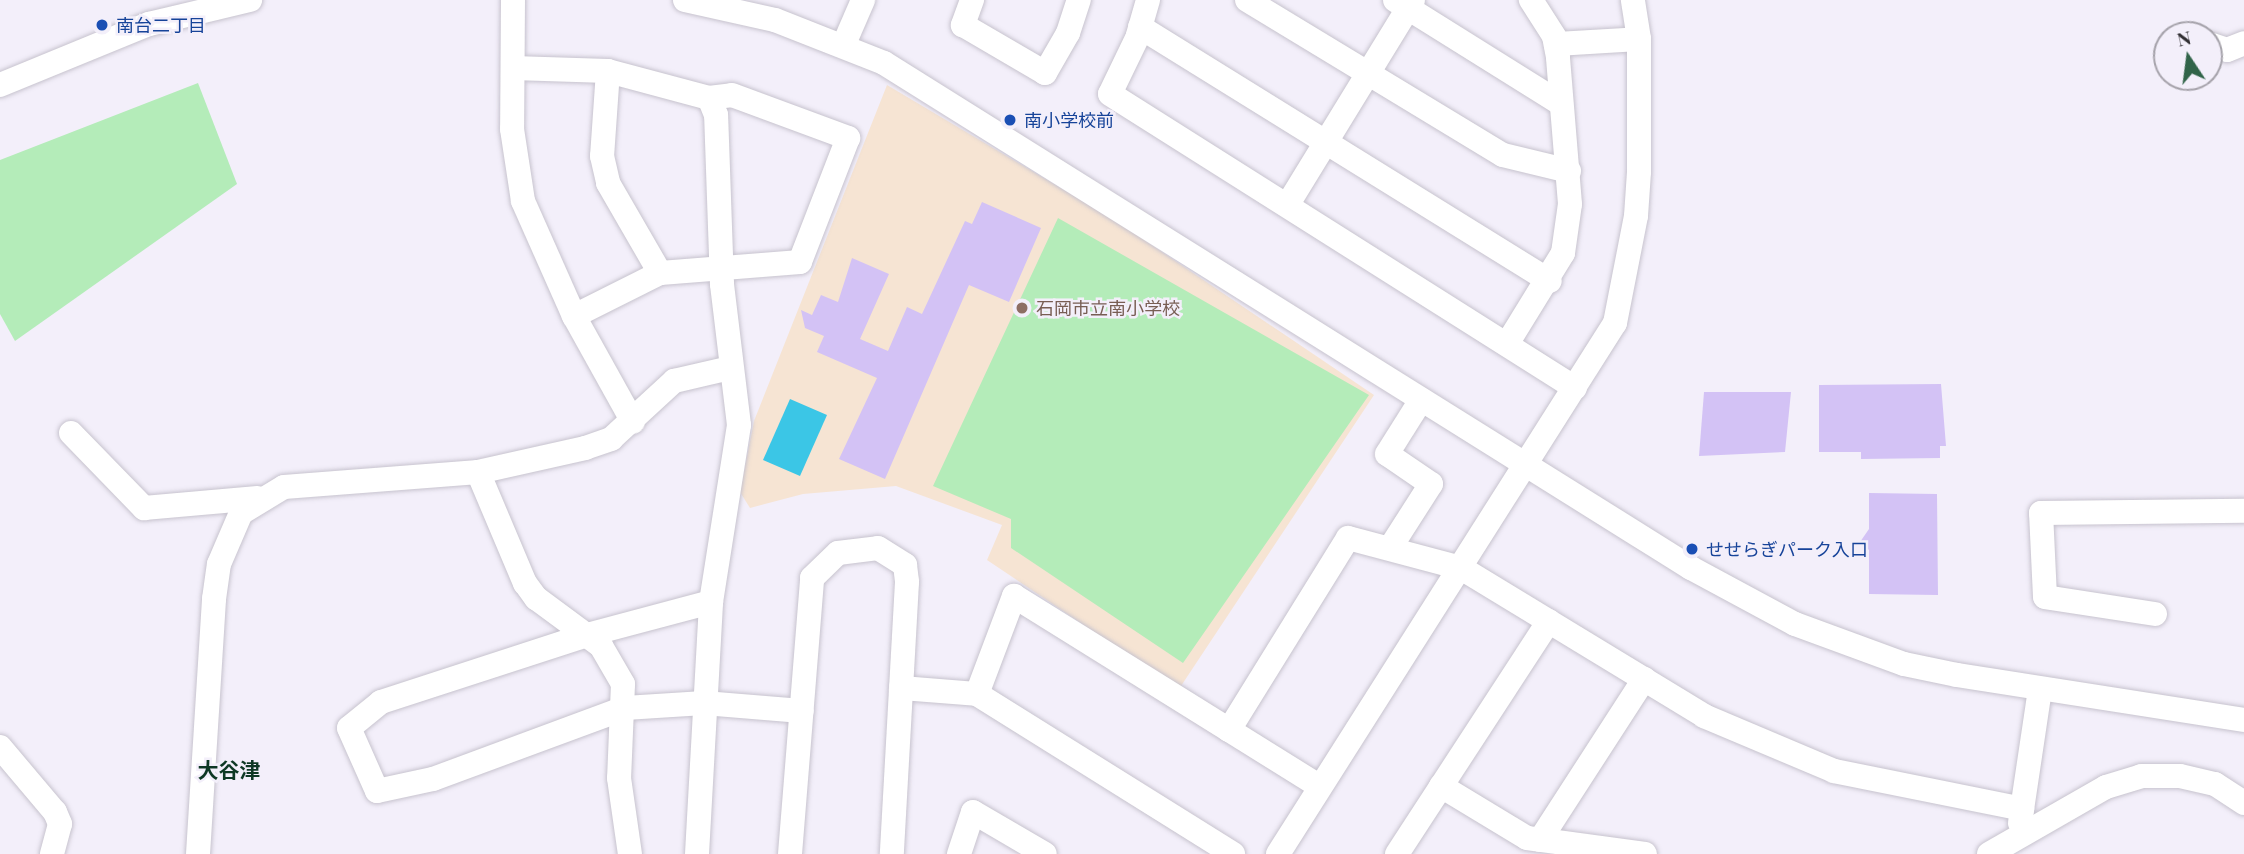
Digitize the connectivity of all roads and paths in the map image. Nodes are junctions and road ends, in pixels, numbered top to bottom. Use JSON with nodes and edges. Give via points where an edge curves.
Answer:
{"nodes":[{"id":1,"x":250,"y":0,"type":"edge"},
{"id":2,"x":513,"y":0,"type":"edge"},
{"id":3,"x":685,"y":0,"type":"edge"},
{"id":4,"x":863,"y":0,"type":"edge"},
{"id":5,"x":972,"y":0,"type":"edge"},
{"id":6,"x":1079,"y":0,"type":"edge"},
{"id":7,"x":1147,"y":0,"type":"edge"},
{"id":8,"x":1247,"y":0,"type":"edge"},
{"id":9,"x":1531,"y":0,"type":"edge"},
{"id":10,"x":1633,"y":0,"type":"edge"},
{"id":11,"x":218,"y":3,"type":"edge"},
{"id":12,"x":1405,"y":3,"type":"edge"},
{"id":13,"x":1140,"y":27,"type":"junction"},
{"id":14,"x":1639,"y":38,"type":"junction"},
{"id":15,"x":2244,"y":43,"type":"edge"},
{"id":16,"x":844,"y":44,"type":"junction"},
{"id":17,"x":1556,"y":44,"type":"junction"},
{"id":18,"x":2223,"y":49,"type":"edge"},
{"id":19,"x":513,"y":68,"type":"junction"},
{"id":20,"x":608,"y":71,"type":"junction"},
{"id":21,"x":1367,"y":75,"type":"junction"},
{"id":22,"x":0,"y":85,"type":"edge"},
{"id":23,"x":709,"y":98,"type":"junction"},
{"id":24,"x":1560,"y":103,"type":"junction"},
{"id":25,"x":1328,"y":139,"type":"junction"},
{"id":26,"x":1569,"y":171,"type":"junction"},
{"id":27,"x":1288,"y":204,"type":"junction"},
{"id":28,"x":722,"y":269,"type":"junction"},
{"id":29,"x":660,"y":273,"type":"junction"},
{"id":30,"x":1550,"y":281,"type":"junction"},
{"id":31,"x":574,"y":316,"type":"junction"},
{"id":32,"x":1507,"y":344,"type":"junction"},
{"id":33,"x":730,"y":368,"type":"junction"},
{"id":34,"x":1575,"y":388,"type":"junction"},
{"id":35,"x":1421,"y":400,"type":"junction"},
{"id":36,"x":633,"y":422,"type":"junction"},
{"id":37,"x":71,"y":433,"type":"dead end"},
{"id":38,"x":1526,"y":464,"type":"junction"},
{"id":39,"x":478,"y":472,"type":"junction"},
{"id":40,"x":258,"y":498,"type":"junction"},
{"id":41,"x":2244,"y":511,"type":"edge"},
{"id":42,"x":1390,"y":548,"type":"junction"},
{"id":43,"x":1461,"y":568,"type":"junction"},
{"id":44,"x":711,"y":601,"type":"junction"},
{"id":45,"x":2155,"y":614,"type":"dead end"},
{"id":46,"x":1549,"y":621,"type":"junction"},
{"id":47,"x":587,"y":635,"type":"junction"},
{"id":48,"x":1644,"y":679,"type":"junction"},
{"id":49,"x":901,"y":688,"type":"junction"},
{"id":50,"x":2040,"y":689,"type":"junction"},
{"id":51,"x":978,"y":694,"type":"junction"},
{"id":52,"x":704,"y":703,"type":"junction"},
{"id":53,"x":625,"y":708,"type":"junction"},
{"id":54,"x":802,"y":711,"type":"junction"},
{"id":55,"x":2244,"y":720,"type":"edge"},
{"id":56,"x":1229,"y":730,"type":"junction"},
{"id":57,"x":0,"y":747,"type":"edge"},
{"id":58,"x":2233,"y":783,"type":"edge"},
{"id":59,"x":1319,"y":786,"type":"junction"},
{"id":60,"x":1441,"y":786,"type":"junction"},
{"id":61,"x":2244,"y":803,"type":"edge"},
{"id":62,"x":2022,"y":809,"type":"junction"},
{"id":63,"x":1540,"y":839,"type":"junction"},
{"id":64,"x":2017,"y":841,"type":"junction"},
{"id":65,"x":52,"y":854,"type":"edge"},
{"id":66,"x":198,"y":854,"type":"edge"},
{"id":67,"x":630,"y":854,"type":"edge"},
{"id":68,"x":697,"y":854,"type":"edge"},
{"id":69,"x":790,"y":854,"type":"edge"},
{"id":70,"x":892,"y":854,"type":"edge"},
{"id":71,"x":959,"y":854,"type":"edge"},
{"id":72,"x":1045,"y":854,"type":"edge"},
{"id":73,"x":1233,"y":854,"type":"edge"},
{"id":74,"x":1278,"y":854,"type":"edge"},
{"id":75,"x":1397,"y":854,"type":"edge"},
{"id":76,"x":1645,"y":854,"type":"edge"},
{"id":77,"x":1989,"y":854,"type":"edge"}],
"edges":[{"from":1,"to":11,"type":"street"},
{"from":2,"to":19,"type":"street"},
{"from":3,"to":16,"type":"street","via":[[775,20]]},
{"from":4,"to":16,"type":"street"},
{"from":5,"to":6,"type":"street","via":[[963,25],[1045,73],[1068,33]]},
{"from":7,"to":13,"type":"street"},
{"from":8,"to":21,"type":"street"},
{"from":9,"to":17,"type":"street"},
{"from":10,"to":14,"type":"street"},
{"from":11,"to":22,"type":"street","via":[[104,39]]},
{"from":12,"to":21,"type":"street"},
{"from":12,"to":24,"type":"street"},
{"from":13,"to":25,"type":"street"},
{"from":13,"to":27,"type":"street","via":[[1110,94]]},
{"from":14,"to":17,"type":"street"},
{"from":14,"to":34,"type":"street","via":[[1639,172],[1630,258],[1615,323]]},
{"from":15,"to":18,"type":"street"},
{"from":16,"to":35,"type":"street","via":[[919,83]]},
{"from":17,"to":24,"type":"street"},
{"from":19,"to":20,"type":"street"},
{"from":19,"to":31,"type":"street","via":[[512,129],[523,201]]},
{"from":20,"to":23,"type":"street"},
{"from":20,"to":29,"type":"street","via":[[602,156],[608,183]]},
{"from":21,"to":25,"type":"street"},
{"from":21,"to":26,"type":"street","via":[[1503,155]]},
{"from":23,"to":28,"type":"street","via":[[716,115]]},
{"from":23,"to":28,"type":"street","via":[[732,95],[848,138],[800,261]]},
{"from":24,"to":26,"type":"street"},
{"from":25,"to":27,"type":"street"},
{"from":25,"to":30,"type":"street"},
{"from":26,"to":30,"type":"street","via":[[1565,242]]},
{"from":27,"to":32,"type":"street"},
{"from":28,"to":29,"type":"street"},
{"from":28,"to":33,"type":"street"},
{"from":29,"to":31,"type":"street"},
{"from":30,"to":32,"type":"street"},
{"from":31,"to":36,"type":"street"},
{"from":32,"to":34,"type":"street"},
{"from":33,"to":36,"type":"street","via":[[674,381]]},
{"from":33,"to":44,"type":"street","via":[[740,425]]},
{"from":34,"to":38,"type":"street"},
{"from":35,"to":38,"type":"street"},
{"from":35,"to":42,"type":"street","via":[[1387,454],[1431,484]]},
{"from":36,"to":39,"type":"street","via":[[611,439]]},
{"from":37,"to":40,"type":"street","via":[[144,509]]},
{"from":38,"to":43,"type":"street"},
{"from":38,"to":50,"type":"street","via":[[1730,591],[1795,624],[1904,664]]},
{"from":39,"to":40,"type":"street","via":[[325,481],[284,486]]},
{"from":39,"to":47,"type":"street","via":[[525,583]]},
{"from":40,"to":66,"type":"street","via":[[241,513],[219,565]]},
{"from":41,"to":45,"type":"street","via":[[2041,513],[2045,597]]},
{"from":42,"to":43,"type":"street"},
{"from":42,"to":56,"type":"street","via":[[1348,538]]},
{"from":43,"to":46,"type":"street"},
{"from":43,"to":59,"type":"street"},
{"from":44,"to":47,"type":"street"},
{"from":44,"to":52,"type":"street"},
{"from":46,"to":48,"type":"street"},
{"from":46,"to":60,"type":"street"},
{"from":47,"to":53,"type":"street","via":[[615,666]]},
{"from":47,"to":53,"type":"street","via":[[381,702],[349,728],[377,791],[433,779]]},
{"from":48,"to":62,"type":"street","via":[[1704,716],[1834,771],[1964,802]]},
{"from":48,"to":63,"type":"street"},
{"from":49,"to":51,"type":"street"},
{"from":49,"to":54,"type":"street","via":[[905,565],[878,548],[856,548],[819,565],[812,578]]},
{"from":49,"to":70,"type":"street"},
{"from":50,"to":55,"type":"street"},
{"from":50,"to":62,"type":"street"},
{"from":51,"to":56,"type":"street","via":[[1014,596]]},
{"from":51,"to":73,"type":"street"},
{"from":52,"to":53,"type":"street"},
{"from":52,"to":54,"type":"street"},
{"from":52,"to":68,"type":"street"},
{"from":53,"to":67,"type":"street","via":[[618,778]]},
{"from":54,"to":69,"type":"street"},
{"from":56,"to":59,"type":"street"},
{"from":57,"to":65,"type":"street","via":[[55,812],[60,824]]},
{"from":58,"to":61,"type":"street"},
{"from":58,"to":64,"type":"street","via":[[2141,776],[2106,787]]},
{"from":59,"to":74,"type":"street"},
{"from":60,"to":63,"type":"street","via":[[1527,838]]},
{"from":60,"to":75,"type":"street"},
{"from":62,"to":64,"type":"street"},
{"from":63,"to":76,"type":"street"},
{"from":64,"to":77,"type":"street"},
{"from":71,"to":72,"type":"street","via":[[974,812]]}]}
